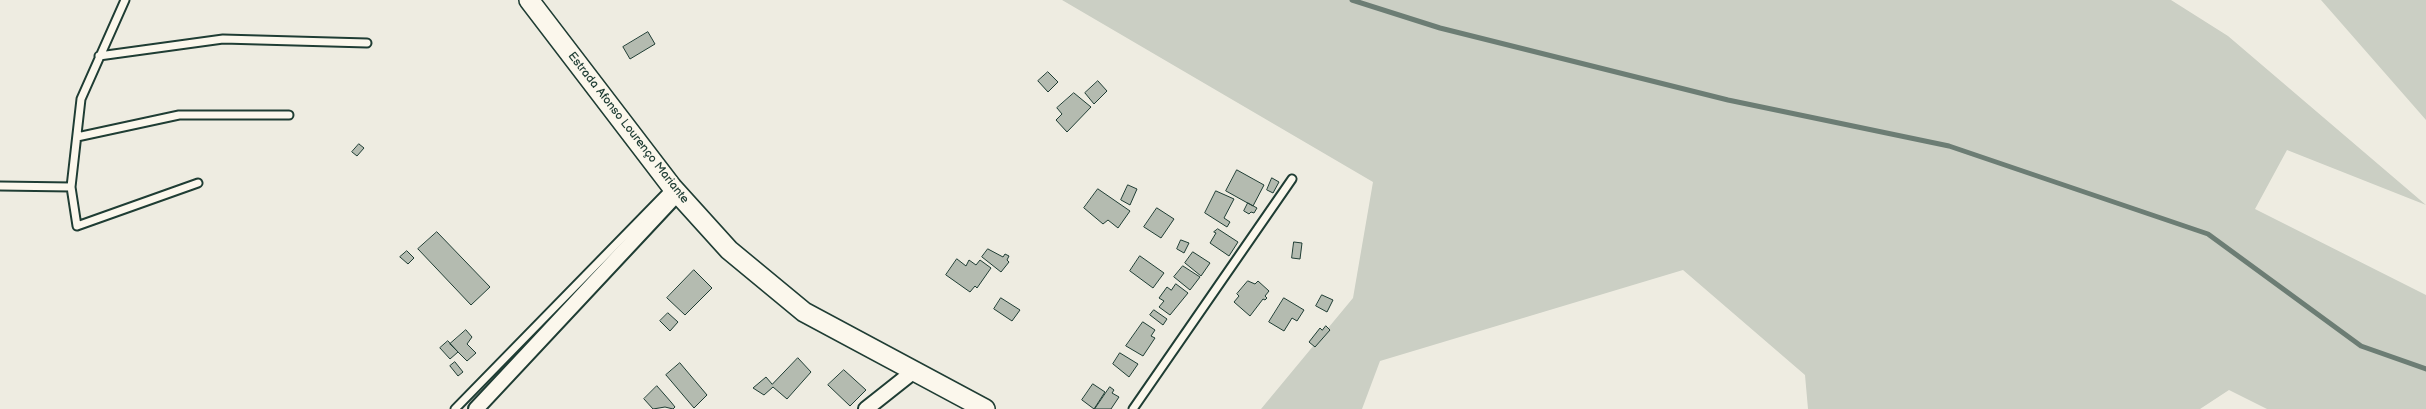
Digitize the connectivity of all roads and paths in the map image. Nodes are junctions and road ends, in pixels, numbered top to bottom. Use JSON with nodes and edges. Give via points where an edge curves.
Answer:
{"nodes":[{"id":1,"x":125,"y":0,"type":"edge"},
{"id":2,"x":529,"y":0,"type":"edge"},
{"id":3,"x":367,"y":43,"type":"dead end"},
{"id":4,"x":99,"y":56,"type":"junction"},
{"id":5,"x":289,"y":115,"type":"dead end"},
{"id":6,"x":76,"y":136,"type":"junction"},
{"id":7,"x":1292,"y":178,"type":"dead end"},
{"id":8,"x":198,"y":183,"type":"dead end"},
{"id":9,"x":0,"y":186,"type":"edge"},
{"id":10,"x":71,"y":187,"type":"junction"},
{"id":11,"x":675,"y":190,"type":"junction"},
{"id":12,"x":914,"y":371,"type":"junction"},
{"id":13,"x":982,"y":408,"type":"edge"},
{"id":14,"x":456,"y":409,"type":"edge"},
{"id":15,"x":476,"y":409,"type":"edge"},
{"id":16,"x":866,"y":409,"type":"edge"},
{"id":17,"x":1133,"y":409,"type":"edge"}],
"edges":[{"from":1,"to":4,"type":"lane"},
{"from":2,"to":11,"type":"main road","name":"Estrada Afonso Lourenço Mariante"},
{"from":3,"to":4,"type":"lane","via":[[222,39]]},
{"from":4,"to":6,"type":"lane","via":[[81,99]]},
{"from":5,"to":6,"type":"lane","via":[[179,115]]},
{"from":6,"to":10,"type":"lane"},
{"from":7,"to":17,"type":"lane"},
{"from":8,"to":10,"type":"lane","via":[[77,226]]},
{"from":9,"to":10,"type":"lane"},
{"from":11,"to":12,"type":"main road","name":"Estrada Afonso Lourenço Mariante","via":[[729,250],[804,312]]},
{"from":11,"to":14,"type":"lane"},
{"from":11,"to":15,"type":"street"},
{"from":12,"to":13,"type":"main road","name":"Estrada Afonso Lourenço Mariante"},
{"from":12,"to":16,"type":"street"}]}
